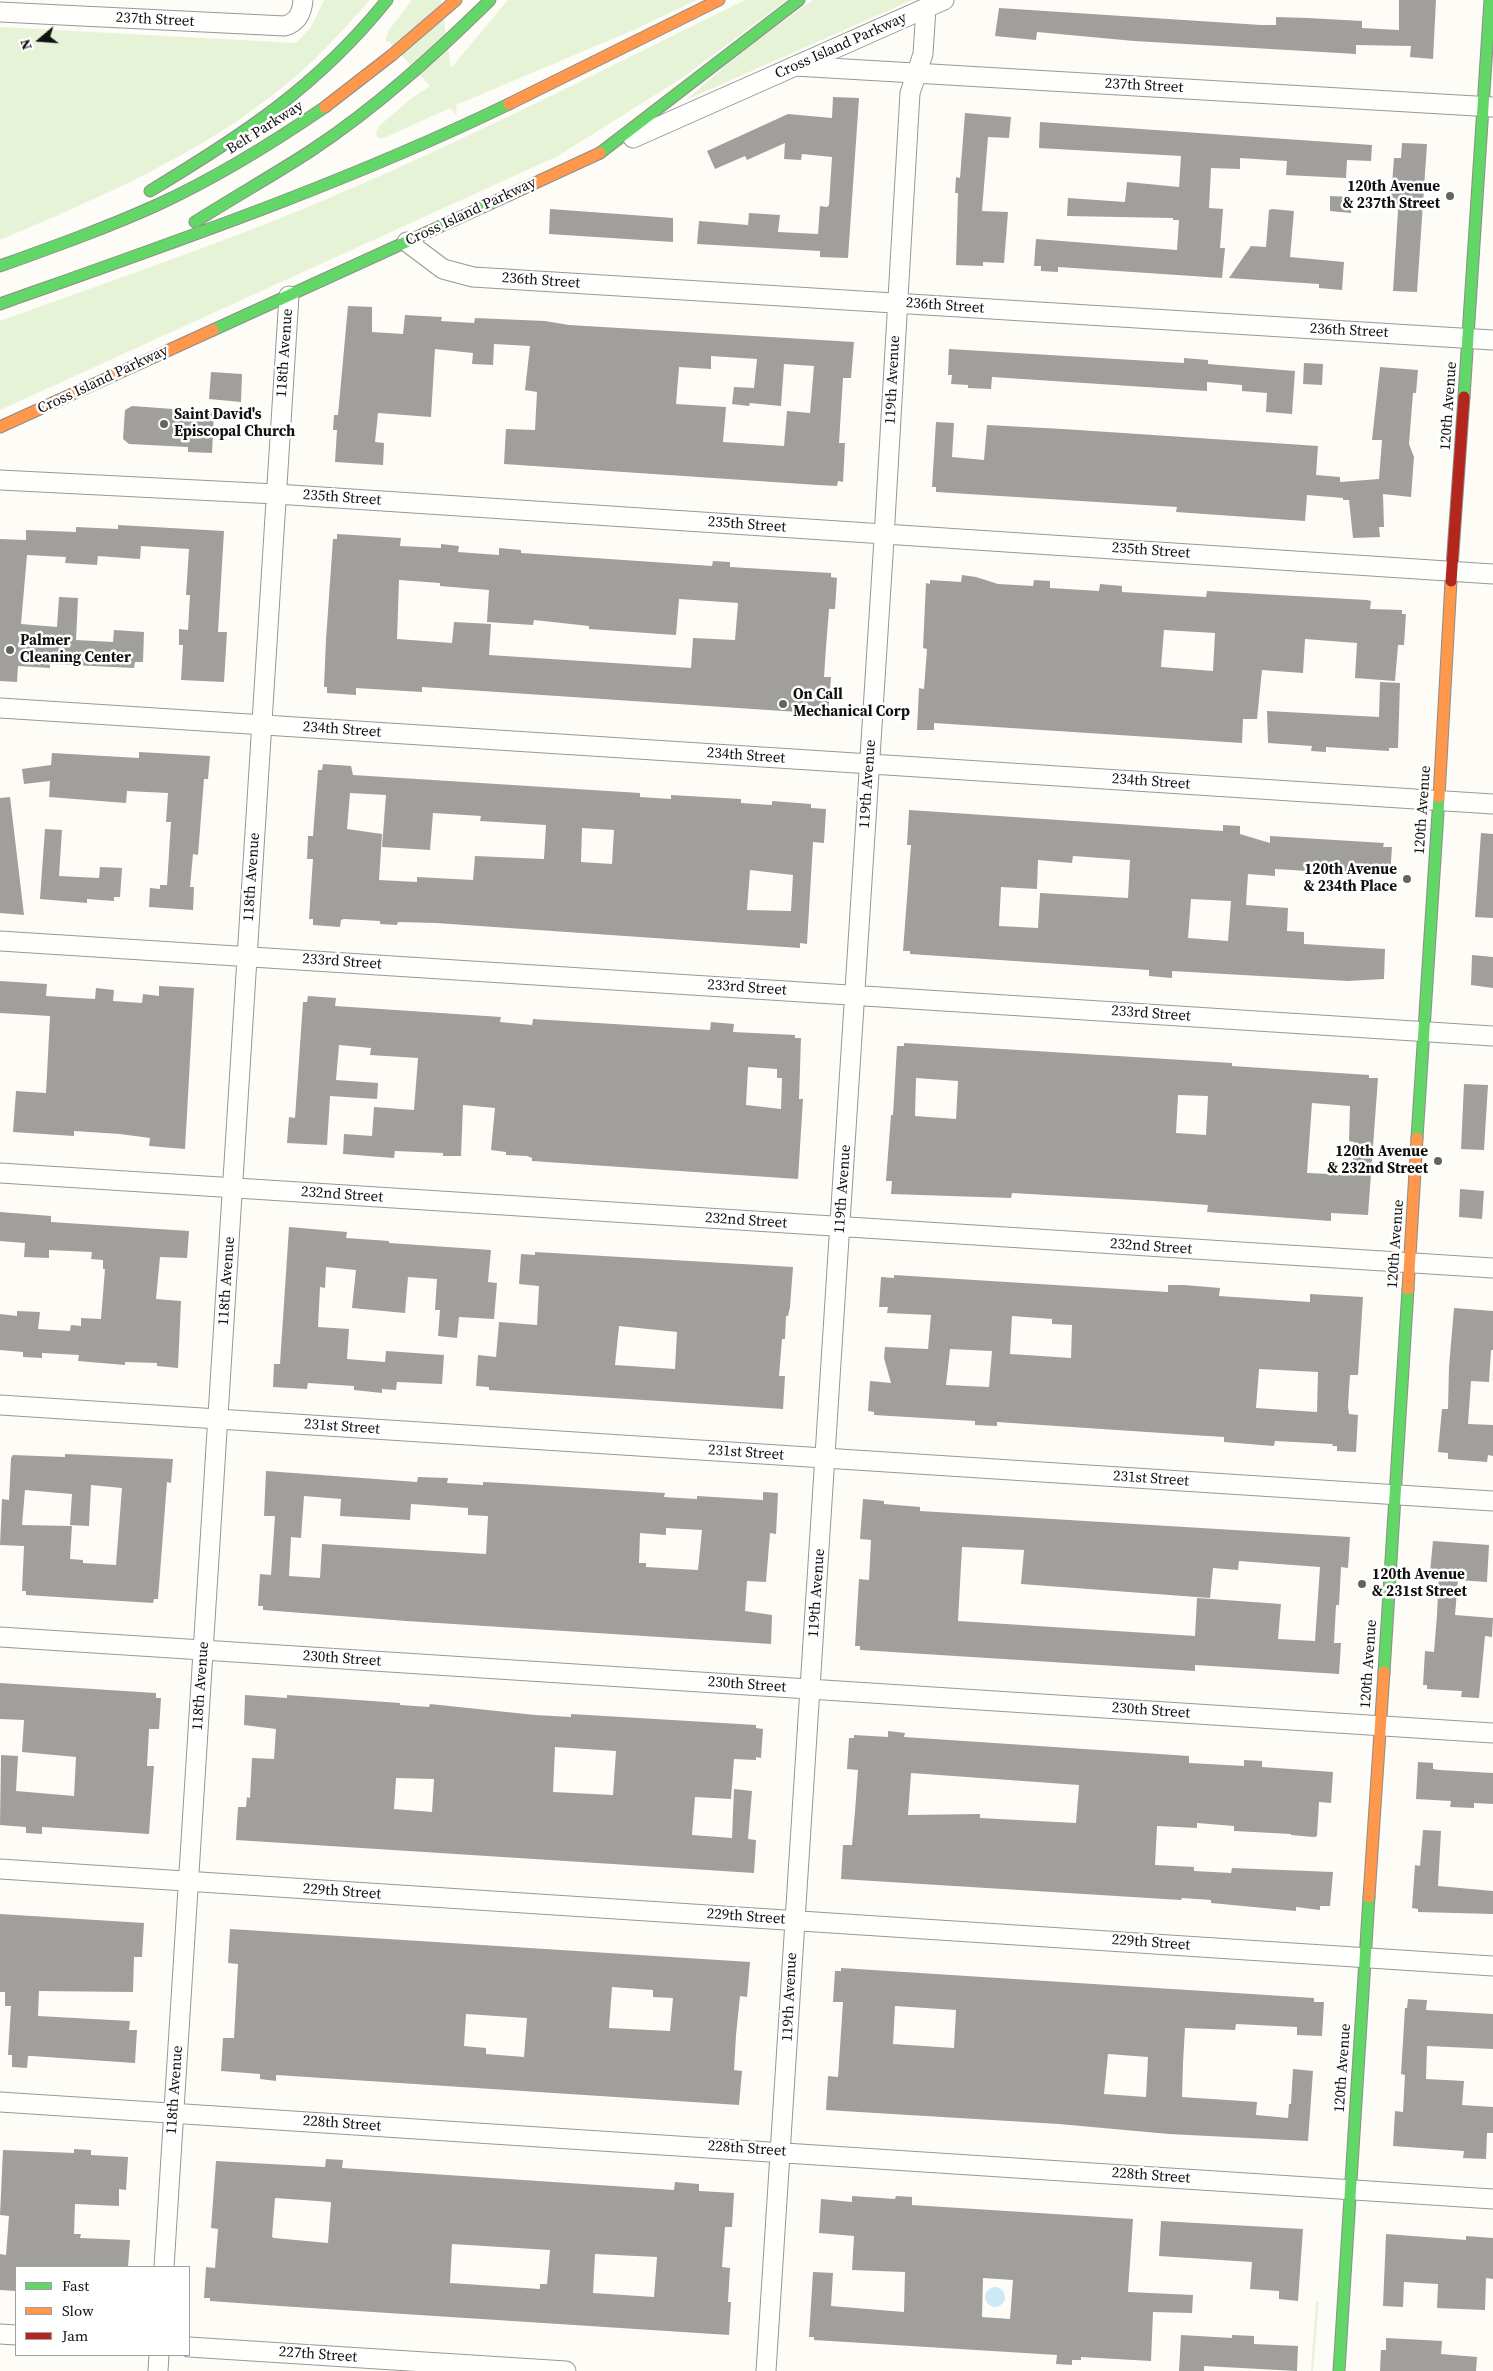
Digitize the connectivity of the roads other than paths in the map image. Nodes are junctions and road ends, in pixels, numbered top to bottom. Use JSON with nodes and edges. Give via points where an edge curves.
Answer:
{"nodes":[{"id":1,"x":387,"y":0,"type":"edge"},
{"id":2,"x":456,"y":0,"type":"edge"},
{"id":3,"x":490,"y":0,"type":"edge"},
{"id":4,"x":719,"y":0,"type":"edge"},
{"id":5,"x":799,"y":0,"type":"edge"},
{"id":6,"x":944,"y":0,"type":"edge"},
{"id":7,"x":1490,"y":0,"type":"edge"},
{"id":8,"x":303,"y":5,"type":"edge"},
{"id":9,"x":926,"y":8,"type":"junction"},
{"id":10,"x":0,"y":12,"type":"edge"},
{"id":11,"x":795,"y":66,"type":"junction"},
{"id":12,"x":917,"y":73,"type":"junction"},
{"id":13,"x":1488,"y":107,"type":"edge"},
{"id":14,"x":600,"y":152,"type":"junction"},
{"id":15,"x":140,"y":197,"type":"dead end"},
{"id":16,"x":124,"y":207,"type":"dead end"},
{"id":17,"x":66,"y":242,"type":"junction"},
{"id":18,"x":407,"y":242,"type":"junction"},
{"id":19,"x":149,"y":251,"type":"junction"},
{"id":20,"x":0,"y":266,"type":"edge"},
{"id":21,"x":289,"y":296,"type":"junction"},
{"id":22,"x":897,"y":303,"type":"junction"},
{"id":23,"x":0,"y":304,"type":"edge"},
{"id":24,"x":1469,"y":338,"type":"junction"},
{"id":25,"x":1493,"y":340,"type":"edge"},
{"id":26,"x":0,"y":427,"type":"edge"},
{"id":27,"x":0,"y":480,"type":"edge"},
{"id":28,"x":276,"y":494,"type":"junction"},
{"id":29,"x":884,"y":534,"type":"junction"},
{"id":30,"x":1452,"y":571,"type":"junction"},
{"id":31,"x":1493,"y":574,"type":"edge"},
{"id":32,"x":0,"y":708,"type":"edge"},
{"id":33,"x":262,"y":724,"type":"junction"},
{"id":34,"x":870,"y":764,"type":"junction"},
{"id":35,"x":1439,"y":800,"type":"junction"},
{"id":36,"x":1493,"y":804,"type":"edge"},
{"id":37,"x":0,"y":941,"type":"edge"},
{"id":38,"x":247,"y":956,"type":"junction"},
{"id":39,"x":855,"y":996,"type":"junction"},
{"id":40,"x":1424,"y":1032,"type":"junction"},
{"id":41,"x":1493,"y":1036,"type":"edge"},
{"id":42,"x":0,"y":1173,"type":"edge"},
{"id":43,"x":232,"y":1188,"type":"junction"},
{"id":44,"x":841,"y":1227,"type":"junction"},
{"id":45,"x":1410,"y":1263,"type":"junction"},
{"id":46,"x":1493,"y":1268,"type":"edge"},
{"id":47,"x":0,"y":1405,"type":"edge"},
{"id":48,"x":218,"y":1419,"type":"junction"},
{"id":49,"x":825,"y":1458,"type":"junction"},
{"id":50,"x":1395,"y":1494,"type":"junction"},
{"id":51,"x":1493,"y":1501,"type":"edge"},
{"id":52,"x":0,"y":1637,"type":"edge"},
{"id":53,"x":203,"y":1650,"type":"junction"},
{"id":54,"x":810,"y":1689,"type":"junction"},
{"id":55,"x":1380,"y":1726,"type":"junction"},
{"id":56,"x":1493,"y":1733,"type":"edge"},
{"id":57,"x":0,"y":1869,"type":"edge"},
{"id":58,"x":189,"y":1882,"type":"junction"},
{"id":59,"x":795,"y":1920,"type":"junction"},
{"id":60,"x":1365,"y":1957,"type":"junction"},
{"id":61,"x":1493,"y":1966,"type":"edge"},
{"id":62,"x":0,"y":2102,"type":"edge"},
{"id":63,"x":174,"y":2113,"type":"junction"},
{"id":64,"x":782,"y":2151,"type":"junction"},
{"id":65,"x":1350,"y":2189,"type":"junction"},
{"id":66,"x":1493,"y":2199,"type":"edge"},
{"id":67,"x":164,"y":2266,"type":"edge"},
{"id":68,"x":0,"y":2334,"type":"edge"},
{"id":69,"x":15,"y":2335,"type":"edge"},
{"id":70,"x":190,"y":2347,"type":"edge"},
{"id":71,"x":159,"y":2356,"type":"edge"},
{"id":72,"x":158,"y":2371,"type":"edge"},
{"id":73,"x":566,"y":2371,"type":"edge"},
{"id":74,"x":766,"y":2371,"type":"edge"},
{"id":75,"x":1339,"y":2371,"type":"edge"}],
"edges":[{"from":1,"to":15,"type":"main road","via":[[338,55],[286,101],[233,140]]},
{"from":2,"to":17,"type":"main road","name":"Belt Parkway","via":[[376,68],[279,137],[181,194]]},
{"from":3,"to":19,"type":"main road","via":[[426,60],[353,120],[297,159]]},
{"from":4,"to":19,"type":"main road","via":[[362,170]]},
{"from":5,"to":14,"type":"main road"},
{"from":6,"to":9,"type":"street","name":"Cross Island Parkway"},
{"from":7,"to":13,"type":"main road","name":"120th Avenue"},
{"from":8,"to":10,"type":"street","name":"237th Street","via":[[292,24],[285,26]]},
{"from":9,"to":11,"type":"street","name":"Cross Island Parkway"},
{"from":9,"to":12,"type":"street","name":"119th Avenue","via":[[923,54]]},
{"from":11,"to":12,"type":"street","name":"237th Street"},
{"from":11,"to":14,"type":"street","name":"Cross Island Parkway"},
{"from":12,"to":13,"type":"street","name":"237th Street"},
{"from":12,"to":22,"type":"street","name":"119th Avenue","via":[[910,92]]},
{"from":13,"to":24,"type":"main road","name":"120th Avenue"},
{"from":14,"to":18,"type":"main road","name":"Cross Island Parkway"},
{"from":16,"to":17,"type":"main road"},
{"from":17,"to":20,"type":"main road"},
{"from":18,"to":21,"type":"main road","name":"Cross Island Parkway"},
{"from":18,"to":22,"type":"street","name":"236th Street","via":[[443,269],[473,277]]},
{"from":19,"to":23,"type":"main road"},
{"from":21,"to":26,"type":"main road","name":"Cross Island Parkway"},
{"from":21,"to":28,"type":"street","name":"118th Avenue"},
{"from":22,"to":24,"type":"street","name":"236th Street"},
{"from":22,"to":29,"type":"street","name":"119th Avenue"},
{"from":24,"to":25,"type":"street","name":"236th Street"},
{"from":24,"to":30,"type":"main road","name":"120th Avenue"},
{"from":27,"to":28,"type":"street","name":"235th Street"},
{"from":28,"to":29,"type":"street","name":"235th Street"},
{"from":28,"to":33,"type":"street","name":"118th Avenue"},
{"from":29,"to":30,"type":"street","name":"235th Street"},
{"from":29,"to":34,"type":"street","name":"119th Avenue"},
{"from":30,"to":31,"type":"street","name":"235th Street"},
{"from":30,"to":35,"type":"main road","name":"120th Avenue"},
{"from":32,"to":33,"type":"street","name":"234th Street"},
{"from":33,"to":34,"type":"street","name":"234th Street"},
{"from":33,"to":38,"type":"street","name":"118th Avenue"},
{"from":34,"to":35,"type":"street","name":"234th Street"},
{"from":34,"to":39,"type":"street","name":"119th Avenue"},
{"from":35,"to":36,"type":"street","name":"234th Street"},
{"from":35,"to":40,"type":"main road","name":"120th Avenue"},
{"from":37,"to":38,"type":"street","name":"233rd Street"},
{"from":38,"to":39,"type":"street","name":"233rd Street"},
{"from":38,"to":43,"type":"street","name":"118th Avenue"},
{"from":39,"to":40,"type":"street","name":"233rd Street"},
{"from":39,"to":44,"type":"street","name":"119th Avenue"},
{"from":40,"to":41,"type":"street","name":"233rd Street"},
{"from":40,"to":45,"type":"main road","name":"120th Avenue"},
{"from":42,"to":43,"type":"street","name":"232nd Street"},
{"from":43,"to":44,"type":"street","name":"232nd Street"},
{"from":43,"to":48,"type":"street","name":"118th Avenue"},
{"from":44,"to":45,"type":"street","name":"232nd Street"},
{"from":44,"to":49,"type":"street","name":"119th Avenue"},
{"from":45,"to":46,"type":"street","name":"232nd Street"},
{"from":45,"to":50,"type":"main road","name":"120th Avenue"},
{"from":47,"to":48,"type":"street","name":"231st Street"},
{"from":48,"to":49,"type":"street","name":"231st Street"},
{"from":48,"to":53,"type":"street","name":"118th Avenue"},
{"from":49,"to":50,"type":"street","name":"231st Street"},
{"from":49,"to":54,"type":"street","name":"119th Avenue"},
{"from":50,"to":51,"type":"street","name":"231st Street"},
{"from":50,"to":55,"type":"main road","name":"120th Avenue"},
{"from":52,"to":53,"type":"street","name":"230th Street"},
{"from":53,"to":54,"type":"street","name":"230th Street"},
{"from":53,"to":58,"type":"street","name":"118th Avenue"},
{"from":54,"to":55,"type":"street","name":"230th Street"},
{"from":54,"to":59,"type":"street","name":"119th Avenue"},
{"from":55,"to":56,"type":"street","name":"230th Street"},
{"from":55,"to":60,"type":"main road","name":"120th Avenue"},
{"from":57,"to":58,"type":"street","name":"229th Street"},
{"from":58,"to":59,"type":"street","name":"229th Street"},
{"from":58,"to":63,"type":"street","name":"118th Avenue"},
{"from":59,"to":60,"type":"street","name":"229th Street"},
{"from":59,"to":64,"type":"street","name":"119th Avenue"},
{"from":60,"to":61,"type":"street","name":"229th Street"},
{"from":60,"to":65,"type":"main road","name":"120th Avenue"},
{"from":62,"to":63,"type":"street","name":"228th Street"},
{"from":63,"to":64,"type":"street","name":"228th Street"},
{"from":63,"to":67,"type":"street","name":"118th Avenue"},
{"from":64,"to":65,"type":"street","name":"228th Street"},
{"from":64,"to":74,"type":"street","name":"119th Avenue"},
{"from":65,"to":66,"type":"street","name":"228th Street"},
{"from":65,"to":75,"type":"main road","name":"120th Avenue"},
{"from":68,"to":69,"type":"street"},
{"from":70,"to":73,"type":"street","name":"227th Street"},
{"from":71,"to":72,"type":"street"}]}
